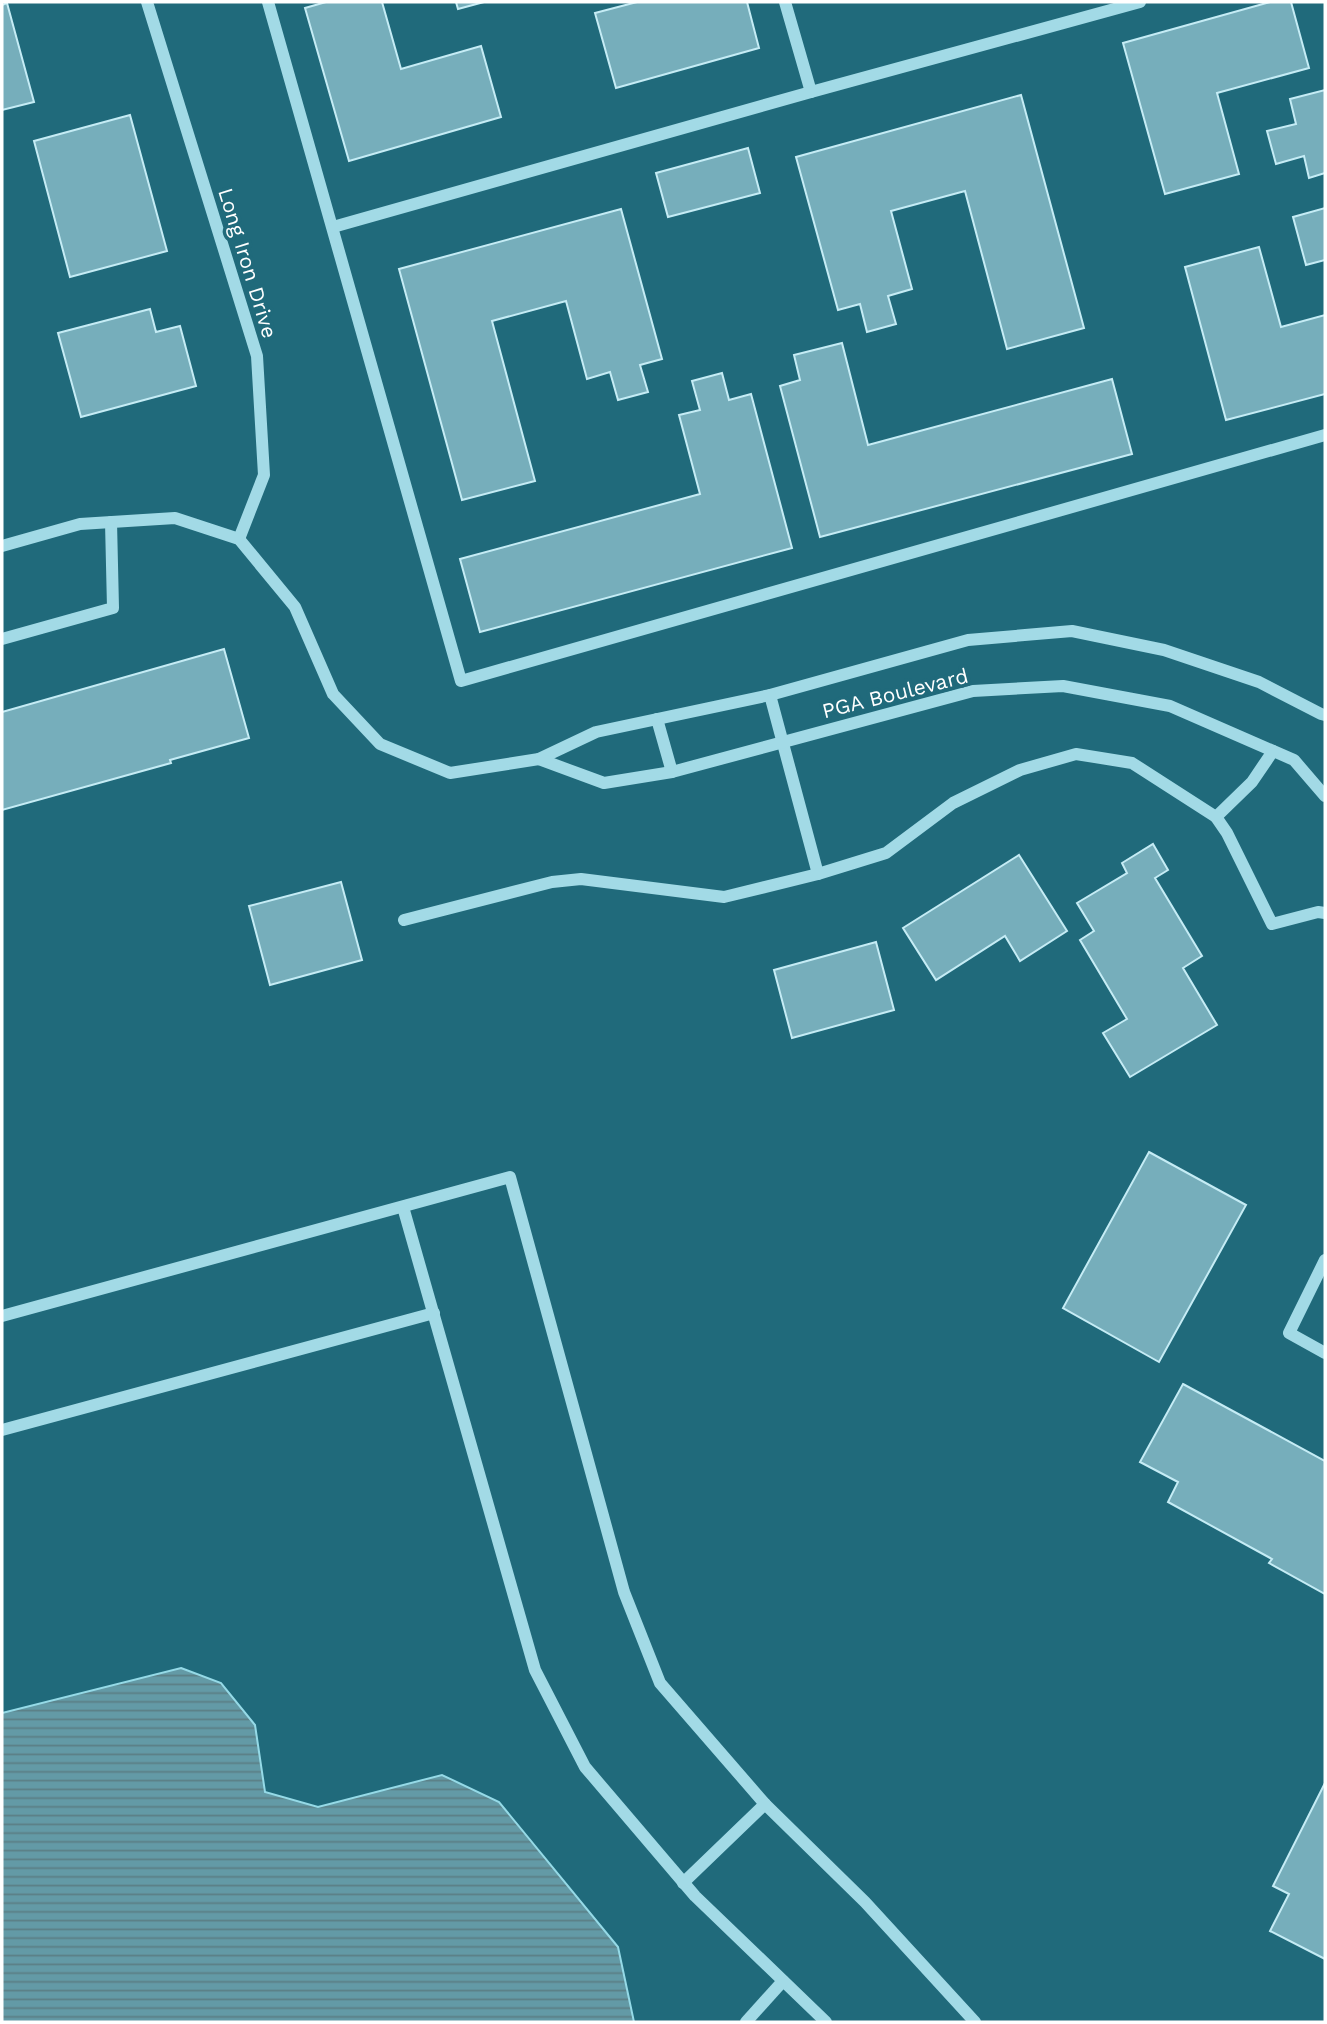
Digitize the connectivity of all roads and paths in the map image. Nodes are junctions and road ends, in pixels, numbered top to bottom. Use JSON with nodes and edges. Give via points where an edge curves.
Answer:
{"nodes":[{"id":1,"x":147,"y":2,"type":"edge"},
{"id":2,"x":268,"y":2,"type":"edge"},
{"id":3,"x":785,"y":2,"type":"edge"},
{"id":4,"x":1140,"y":2,"type":"edge"},
{"id":5,"x":811,"y":92,"type":"junction"},
{"id":6,"x":333,"y":227,"type":"junction"},
{"id":7,"x":1325,"y":435,"type":"edge"},
{"id":8,"x":111,"y":522,"type":"junction"},
{"id":9,"x":239,"y":540,"type":"junction"},
{"id":10,"x":2,"y":546,"type":"edge"},
{"id":11,"x":2,"y":639,"type":"edge"},
{"id":12,"x":770,"y":695,"type":"junction"},
{"id":13,"x":1325,"y":715,"type":"edge"},
{"id":14,"x":657,"y":719,"type":"junction"},
{"id":15,"x":783,"y":742,"type":"junction"},
{"id":16,"x":1273,"y":751,"type":"junction"},
{"id":17,"x":538,"y":759,"type":"junction"},
{"id":18,"x":671,"y":772,"type":"junction"},
{"id":19,"x":1325,"y":796,"type":"edge"},
{"id":20,"x":1216,"y":817,"type":"junction"},
{"id":21,"x":818,"y":874,"type":"junction"},
{"id":22,"x":1325,"y":913,"type":"edge"},
{"id":23,"x":404,"y":920,"type":"dead end"},
{"id":24,"x":403,"y":1207,"type":"junction"},
{"id":25,"x":1325,"y":1259,"type":"edge"},
{"id":26,"x":434,"y":1314,"type":"junction"},
{"id":27,"x":2,"y":1316,"type":"edge"},
{"id":28,"x":1325,"y":1353,"type":"edge"},
{"id":29,"x":2,"y":1430,"type":"edge"},
{"id":30,"x":765,"y":1804,"type":"junction"},
{"id":31,"x":683,"y":1883,"type":"junction"},
{"id":32,"x":783,"y":1981,"type":"junction"},
{"id":33,"x":746,"y":2022,"type":"edge"},
{"id":34,"x":826,"y":2022,"type":"edge"},
{"id":35,"x":975,"y":2022,"type":"edge"}],
"edges":[{"from":1,"to":9,"type":"street","name":"Long Iron Drive","via":[[257,356],[264,475]]},
{"from":2,"to":6,"type":"street"},
{"from":3,"to":5,"type":"street"},
{"from":4,"to":5,"type":"street"},
{"from":5,"to":6,"type":"street"},
{"from":6,"to":7,"type":"street","via":[[461,681]]},
{"from":8,"to":9,"type":"street","via":[[175,518]]},
{"from":8,"to":10,"type":"street","via":[[80,524]]},
{"from":8,"to":11,"type":"street","via":[[113,608]]},
{"from":9,"to":17,"type":"street","name":"PGA Boulevard","via":[[295,607],[333,694],[380,744],[450,773]]},
{"from":12,"to":13,"type":"street","name":"PGA Boulevard","via":[[968,639],[1072,631],[1164,650],[1259,682]]},
{"from":12,"to":14,"type":"street","name":"PGA Boulevard"},
{"from":12,"to":15,"type":"street"},
{"from":14,"to":17,"type":"street","name":"PGA Boulevard","via":[[596,732]]},
{"from":14,"to":18,"type":"street"},
{"from":15,"to":16,"type":"street","name":"PGA Boulevard","via":[[973,691],[1063,686],[1170,706]]},
{"from":15,"to":18,"type":"street","name":"PGA Boulevard"},
{"from":15,"to":21,"type":"street"},
{"from":16,"to":19,"type":"street","name":"PGA Boulevard","via":[[1294,760]]},
{"from":16,"to":20,"type":"street","via":[[1252,782]]},
{"from":17,"to":18,"type":"street","name":"PGA Boulevard","via":[[604,783]]},
{"from":20,"to":21,"type":"street","via":[[1132,763],[1076,754],[1020,769],[953,803],[887,853]]},
{"from":20,"to":22,"type":"street","via":[[1272,924]]},
{"from":21,"to":23,"type":"street","via":[[724,897],[581,879],[552,882]]},
{"from":24,"to":26,"type":"street"},
{"from":24,"to":27,"type":"street"},
{"from":24,"to":30,"type":"street","via":[[510,1177],[624,1592],[660,1683]]},
{"from":25,"to":28,"type":"street","via":[[1289,1333]]},
{"from":26,"to":29,"type":"street"},
{"from":26,"to":31,"type":"street","via":[[535,1670],[585,1768]]},
{"from":30,"to":31,"type":"street"},
{"from":30,"to":35,"type":"street","via":[[865,1902]]},
{"from":31,"to":32,"type":"street"},
{"from":32,"to":33,"type":"street"},
{"from":32,"to":34,"type":"street"}]}
